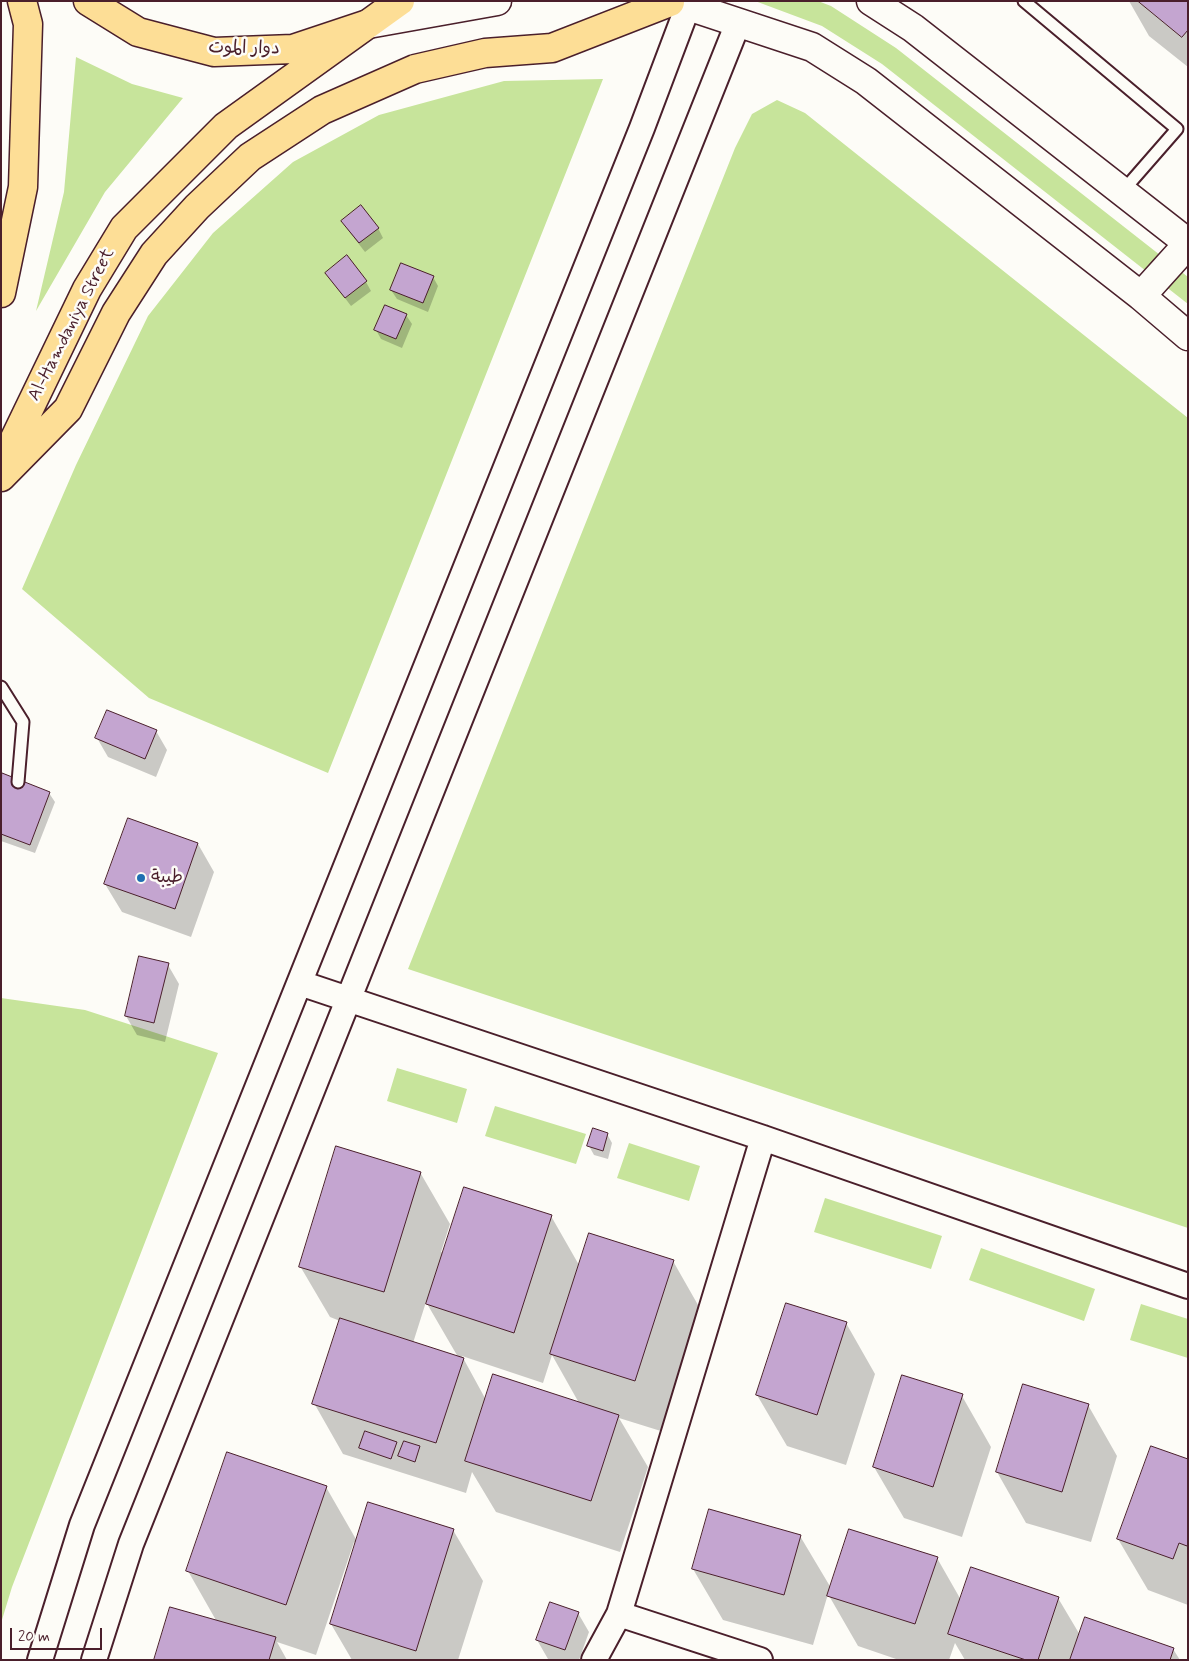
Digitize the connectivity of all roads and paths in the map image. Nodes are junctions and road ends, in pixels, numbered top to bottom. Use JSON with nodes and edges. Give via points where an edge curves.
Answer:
{"nodes":[{"id":1,"x":22,"y":1,"type":"edge"},
{"id":2,"x":88,"y":1,"type":"edge"},
{"id":3,"x":400,"y":1,"type":"edge"},
{"id":4,"x":497,"y":1,"type":"edge"},
{"id":5,"x":1024,"y":1,"type":"edge"},
{"id":6,"x":876,"y":2,"type":"edge"},
{"id":7,"x":675,"y":3,"type":"edge"},
{"id":8,"x":738,"y":23,"type":"junction"},
{"id":9,"x":368,"y":24,"type":"junction"},
{"id":10,"x":1122,"y":192,"type":"junction"},
{"id":11,"x":1188,"y":243,"type":"edge"},
{"id":12,"x":1,"y":292,"type":"edge"},
{"id":13,"x":1141,"y":296,"type":"junction"},
{"id":14,"x":1188,"y":336,"type":"edge"},
{"id":15,"x":1,"y":467,"type":"edge"},
{"id":16,"x":1,"y":477,"type":"edge"},
{"id":17,"x":1,"y":687,"type":"edge"},
{"id":18,"x":18,"y":782,"type":"dead end"},
{"id":19,"x":300,"y":983,"type":"junction"},
{"id":20,"x":348,"y":999,"type":"junction"},
{"id":21,"x":763,"y":1138,"type":"junction"},
{"id":22,"x":1188,"y":1286,"type":"edge"},
{"id":23,"x":619,"y":1614,"type":"junction"},
{"id":24,"x":40,"y":1660,"type":"edge"},
{"id":25,"x":94,"y":1660,"type":"edge"},
{"id":26,"x":594,"y":1660,"type":"edge"},
{"id":27,"x":760,"y":1660,"type":"edge"}],
"edges":[{"from":1,"to":12,"type":"highway","via":[[28,24],[23,187]]},
{"from":2,"to":9,"type":"highway","name":"دوار الموت","via":[[138,32],[214,52],[293,49]]},
{"from":3,"to":9,"type":"highway","name":"دوار الموت"},
{"from":4,"to":9,"type":"main road"},
{"from":5,"to":10,"type":"lane","via":[[1177,129]]},
{"from":6,"to":10,"type":"main road"},
{"from":7,"to":8,"type":"main road"},
{"from":7,"to":16,"type":"highway","via":[[552,48],[485,53],[415,69],[322,110],[250,157],[154,254],[116,313],[68,409]]},
{"from":7,"to":19,"type":"street","via":[[642,128]]},
{"from":8,"to":13,"type":"main road","via":[[812,47],[866,81]]},
{"from":8,"to":20,"type":"street"},
{"from":9,"to":15,"type":"highway","name":"Al-Hamdaniya Street","via":[[226,126],[124,228],[87,289]]},
{"from":10,"to":11,"type":"main road"},
{"from":11,"to":13,"type":"main road"},
{"from":13,"to":14,"type":"main road"},
{"from":17,"to":18,"type":"lane","via":[[23,722]]},
{"from":19,"to":20,"type":"street"},
{"from":19,"to":24,"type":"street","via":[[82,1525]]},
{"from":20,"to":21,"type":"street"},
{"from":20,"to":25,"type":"street","via":[[131,1544]]},
{"from":21,"to":22,"type":"street"},
{"from":21,"to":23,"type":"street"},
{"from":23,"to":26,"type":"street"},
{"from":23,"to":27,"type":"street"}]}
